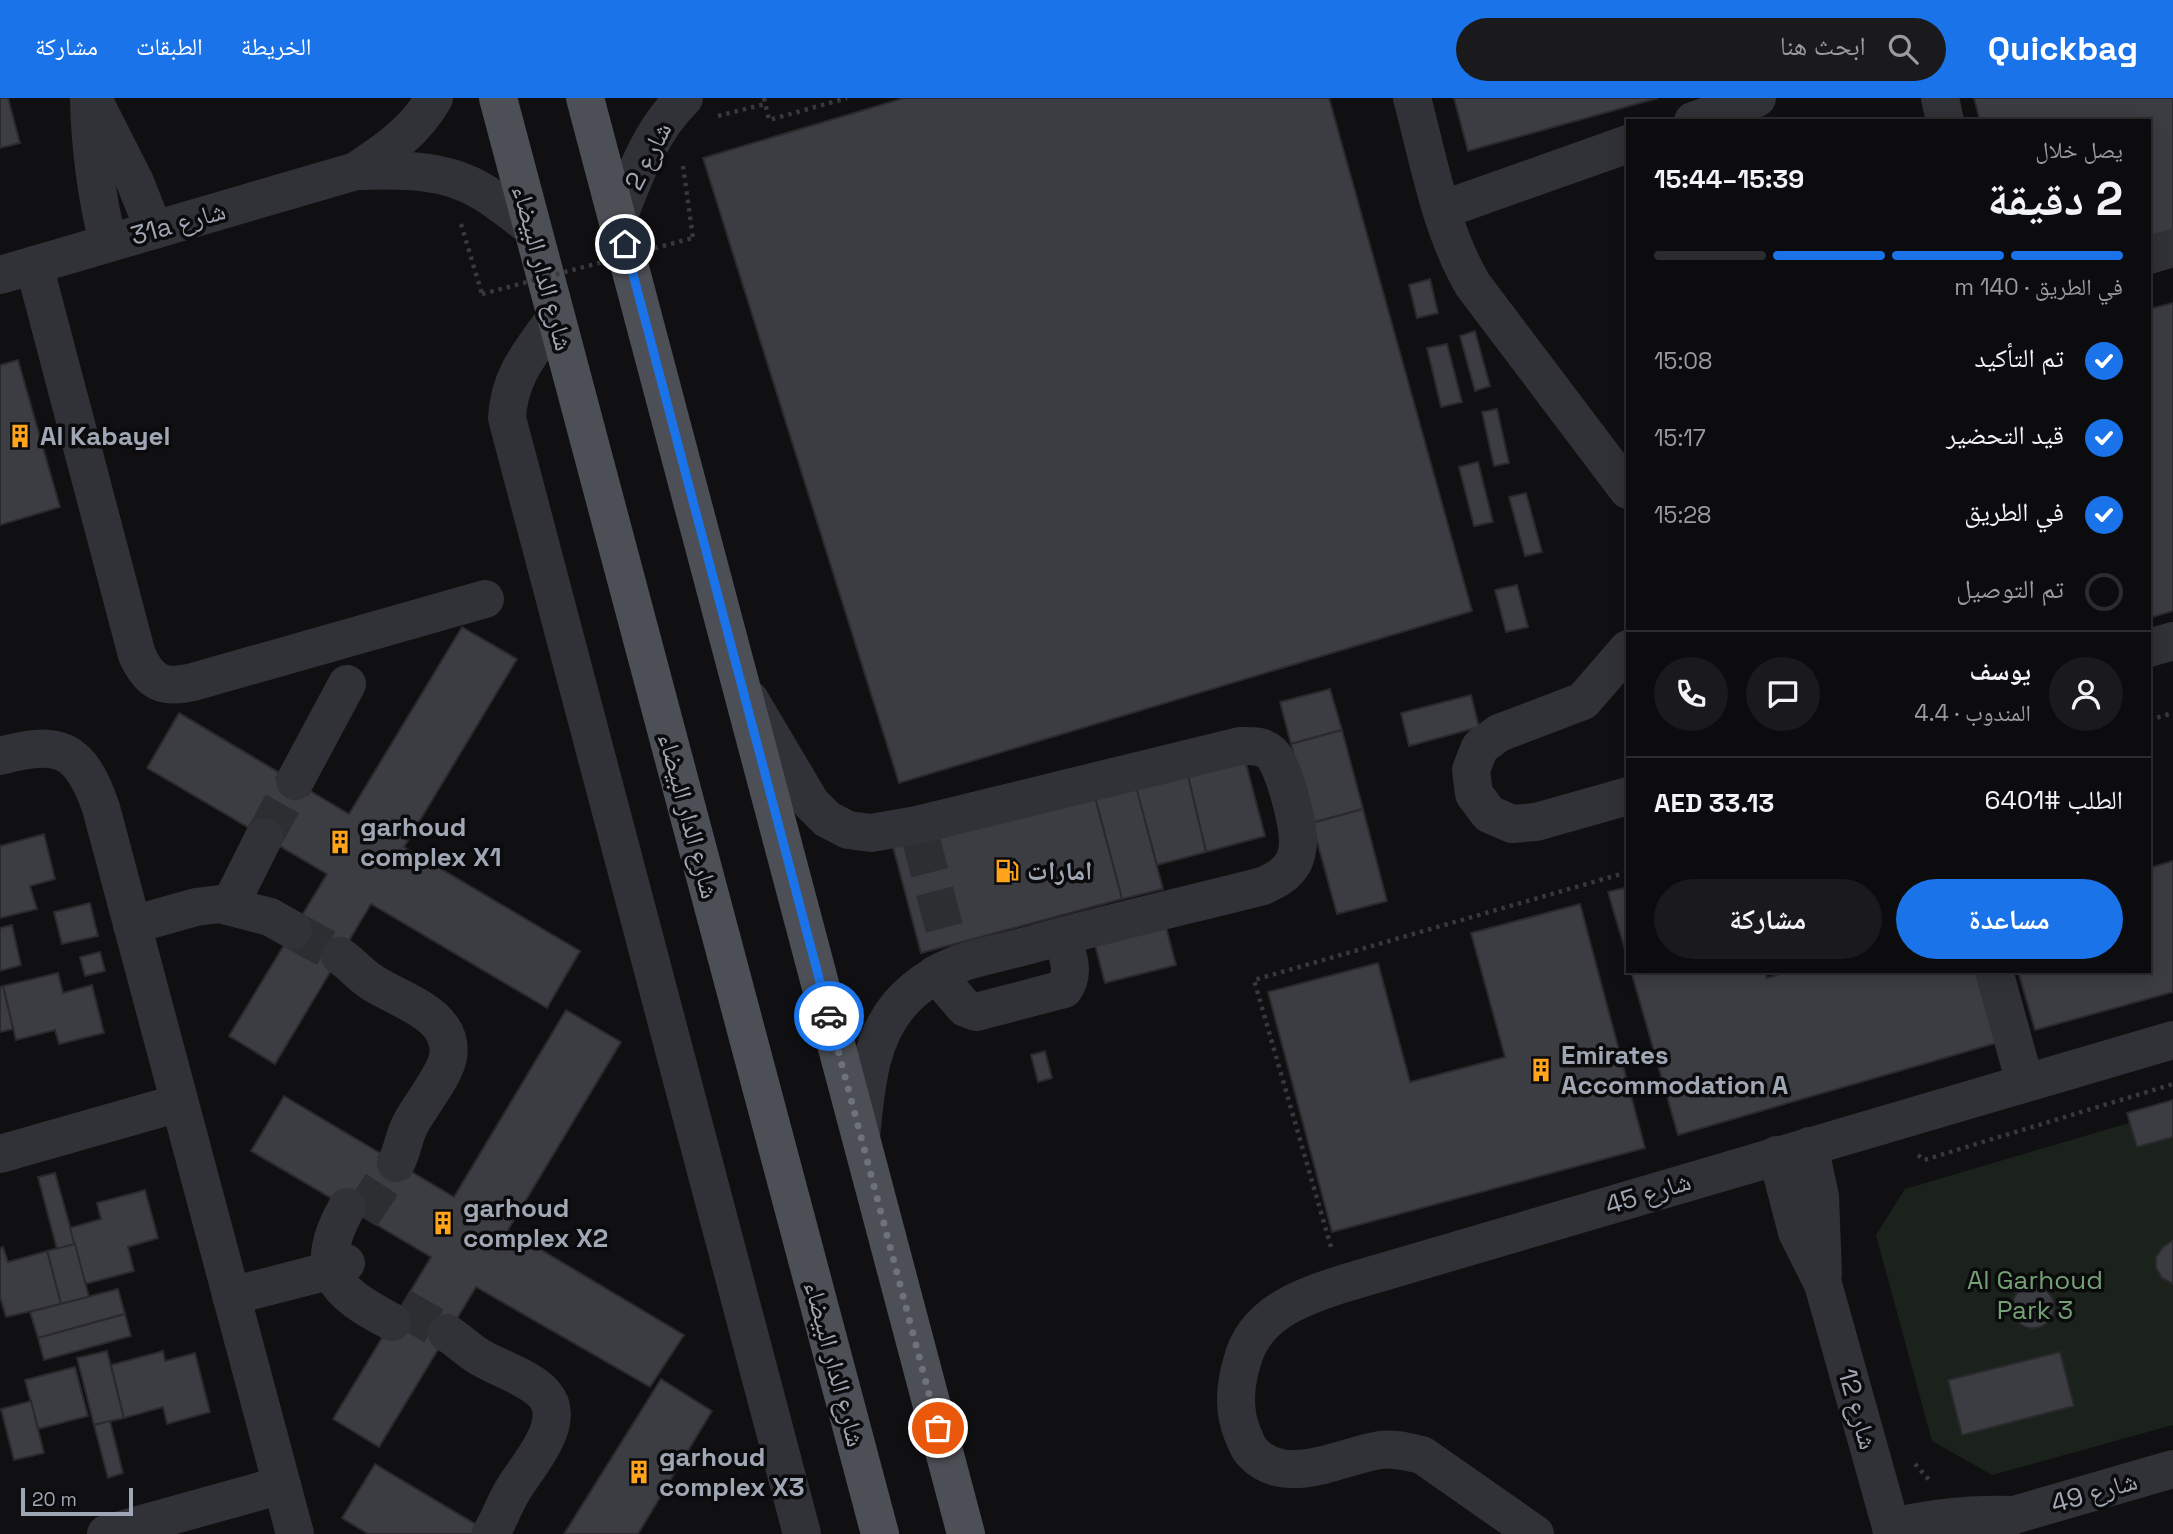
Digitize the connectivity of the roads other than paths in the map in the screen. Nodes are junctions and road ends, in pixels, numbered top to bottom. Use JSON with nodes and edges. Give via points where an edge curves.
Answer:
{"nodes":[{"id":1,"x":91,"y":98,"type":"edge"},
{"id":2,"x":434,"y":98,"type":"edge"},
{"id":3,"x":498,"y":98,"type":"edge"},
{"id":4,"x":585,"y":98,"type":"edge"},
{"id":5,"x":1412,"y":98,"type":"edge"},
{"id":6,"x":1756,"y":98,"type":"edge"},
{"id":7,"x":1940,"y":98,"type":"edge"},
{"id":8,"x":700,"y":108,"type":"edge"},
{"id":9,"x":1698,"y":119,"type":"edge"},
{"id":10,"x":1945,"y":119,"type":"edge"},
{"id":11,"x":1626,"y":145,"type":"edge"},
{"id":12,"x":356,"y":171,"type":"junction"},
{"id":13,"x":1442,"y":210,"type":"junction"},
{"id":14,"x":618,"y":218,"type":"junction"},
{"id":15,"x":531,"y":227,"type":"junction"},
{"id":16,"x":154,"y":230,"type":"junction"},
{"id":17,"x":108,"y":243,"type":"junction"},
{"id":18,"x":2173,"y":248,"type":"edge"},
{"id":19,"x":2151,"y":254,"type":"edge"},
{"id":20,"x":17,"y":270,"type":"edge"},
{"id":21,"x":556,"y":317,"type":"junction"},
{"id":22,"x":1626,"y":488,"type":"edge"},
{"id":23,"x":485,"y":599,"type":"dead end"},
{"id":24,"x":2173,"y":641,"type":"edge"},
{"id":25,"x":2151,"y":647,"type":"edge"},
{"id":26,"x":1626,"y":651,"type":"edge"},
{"id":27,"x":347,"y":684,"type":"dead end"},
{"id":28,"x":741,"y":684,"type":"junction"},
{"id":29,"x":0,"y":756,"type":"edge"},
{"id":30,"x":295,"y":781,"type":"tunnel mouth"},
{"id":31,"x":1626,"y":797,"type":"edge"},
{"id":32,"x":264,"y":837,"type":"tunnel mouth"},
{"id":33,"x":229,"y":907,"type":"junction"},
{"id":34,"x":132,"y":925,"type":"junction"},
{"id":35,"x":1062,"y":936,"type":"junction"},
{"id":36,"x":288,"y":940,"type":"tunnel mouth"},
{"id":37,"x":946,"y":962,"type":"junction"},
{"id":38,"x":334,"y":966,"type":"tunnel mouth"},
{"id":39,"x":1995,"y":973,"type":"edge"},
{"id":40,"x":2173,"y":1040,"type":"edge"},
{"id":41,"x":2025,"y":1083,"type":"junction"},
{"id":42,"x":179,"y":1102,"type":"junction"},
{"id":43,"x":861,"y":1136,"type":"junction"},
{"id":44,"x":1793,"y":1151,"type":"junction"},
{"id":45,"x":0,"y":1154,"type":"edge"},
{"id":46,"x":388,"y":1158,"type":"tunnel mouth"},
{"id":47,"x":354,"y":1212,"type":"tunnel mouth"},
{"id":48,"x":339,"y":1267,"type":"junction"},
{"id":49,"x":231,"y":1296,"type":"junction"},
{"id":50,"x":396,"y":1314,"type":"tunnel mouth"},
{"id":51,"x":454,"y":1345,"type":"tunnel mouth"},
{"id":52,"x":2173,"y":1469,"type":"edge"},
{"id":53,"x":282,"y":1485,"type":"junction"},
{"id":54,"x":2014,"y":1515,"type":"junction"},
{"id":55,"x":485,"y":1530,"type":"edge"},
{"id":56,"x":1892,"y":1531,"type":"edge"},
{"id":57,"x":106,"y":1534,"type":"edge"},
{"id":58,"x":295,"y":1534,"type":"edge"},
{"id":59,"x":802,"y":1534,"type":"edge"},
{"id":60,"x":880,"y":1534,"type":"edge"},
{"id":61,"x":966,"y":1534,"type":"edge"},
{"id":62,"x":1535,"y":1534,"type":"edge"},
{"id":63,"x":1980,"y":1534,"type":"edge"}],
"edges":[{"from":1,"to":16,"type":"street","via":[[135,182]]},
{"from":1,"to":17,"type":"street","via":[[90,142]]},
{"from":2,"to":12,"type":"street","name":"31a شارع","via":[[412,128]]},
{"from":3,"to":15,"type":"main road","name":"شارع الدار البيضاء"},
{"from":4,"to":14,"type":"main road"},
{"from":5,"to":13,"type":"street"},
{"from":6,"to":9,"type":"street"},
{"from":7,"to":10,"type":"street"},
{"from":8,"to":14,"type":"street","name":"شارع 2","via":[[672,110],[651,139]]},
{"from":11,"to":13,"type":"street"},
{"from":12,"to":15,"type":"street","name":"31a شارع","via":[[414,170],[449,176],[482,191]]},
{"from":12,"to":16,"type":"street","name":"31a شارع"},
{"from":13,"to":22,"type":"street","via":[[1459,261],[1473,285]]},
{"from":14,"to":28,"type":"main road"},
{"from":15,"to":21,"type":"main road","name":"شارع الدار البيضاء"},
{"from":16,"to":17,"type":"street","name":"31a شارع"},
{"from":17,"to":20,"type":"street","name":"31a شارع"},
{"from":18,"to":19,"type":"street"},
{"from":20,"to":23,"type":"street","via":[[138,655],[144,671],[158,683],[176,686],[193,682]]},
{"from":21,"to":59,"type":"street","via":[[511,386],[507,418]]},
{"from":21,"to":60,"type":"main road","name":"شارع الدار البيضاء"},
{"from":24,"to":25,"type":"street"},
{"from":26,"to":31,"type":"street","via":[[1583,701],[1499,733],[1480,747],[1471,770],[1474,794],[1489,814],[1512,824],[1536,822]]},
{"from":27,"to":30,"type":"street"},
{"from":28,"to":35,"type":"street","via":[[811,803],[848,830],[918,830],[1240,746],[1255,745],[1280,764],[1298,843],[1293,862],[1281,878]]},
{"from":28,"to":43,"type":"main road"},
{"from":29,"to":34,"type":"street","via":[[30,748],[55,749],[79,761],[101,808]]},
{"from":32,"to":33,"type":"street"},
{"from":33,"to":34,"type":"street"},
{"from":33,"to":36,"type":"street","via":[[258,930]]},
{"from":34,"to":42,"type":"street"},
{"from":35,"to":37,"type":"street"},
{"from":35,"to":37,"type":"street","via":[[1071,969],[1071,980],[1064,989],[976,1012],[965,1008]]},
{"from":37,"to":43,"type":"street","via":[[898,1007],[882,1035],[870,1065]]},
{"from":38,"to":46,"type":"street","via":[[352,964],[370,981],[441,1024],[448,1041],[448,1059],[409,1127],[402,1151]]},
{"from":39,"to":41,"type":"street"},
{"from":40,"to":41,"type":"street","name":"شارع 45"},
{"from":41,"to":44,"type":"street","name":"شارع 45"},
{"from":42,"to":45,"type":"street"},
{"from":42,"to":49,"type":"street"},
{"from":43,"to":61,"type":"main road"},
{"from":44,"to":56,"type":"street","name":"شارع 12","via":[[1820,1196],[1823,1284]]},
{"from":44,"to":62,"type":"street","name":"شارع 45","via":[[1342,1284],[1285,1306],[1261,1325],[1245,1350],[1236,1403],[1251,1452],[1266,1464],[1304,1468],[1382,1449],[1422,1455]]},
{"from":47,"to":48,"type":"street","via":[[336,1226],[330,1256]]},
{"from":48,"to":49,"type":"street"},
{"from":48,"to":50,"type":"street","via":[[343,1291],[352,1299]]},
{"from":49,"to":53,"type":"street"},
{"from":51,"to":55,"type":"street","via":[[533,1385],[545,1394],[551,1407],[547,1437],[510,1493],[503,1514]]},
{"from":52,"to":54,"type":"street","name":"شارع 49"},
{"from":53,"to":57,"type":"street"},
{"from":53,"to":58,"type":"street"},
{"from":54,"to":56,"type":"street","via":[[1921,1520]]},
{"from":54,"to":63,"type":"street"}]}
